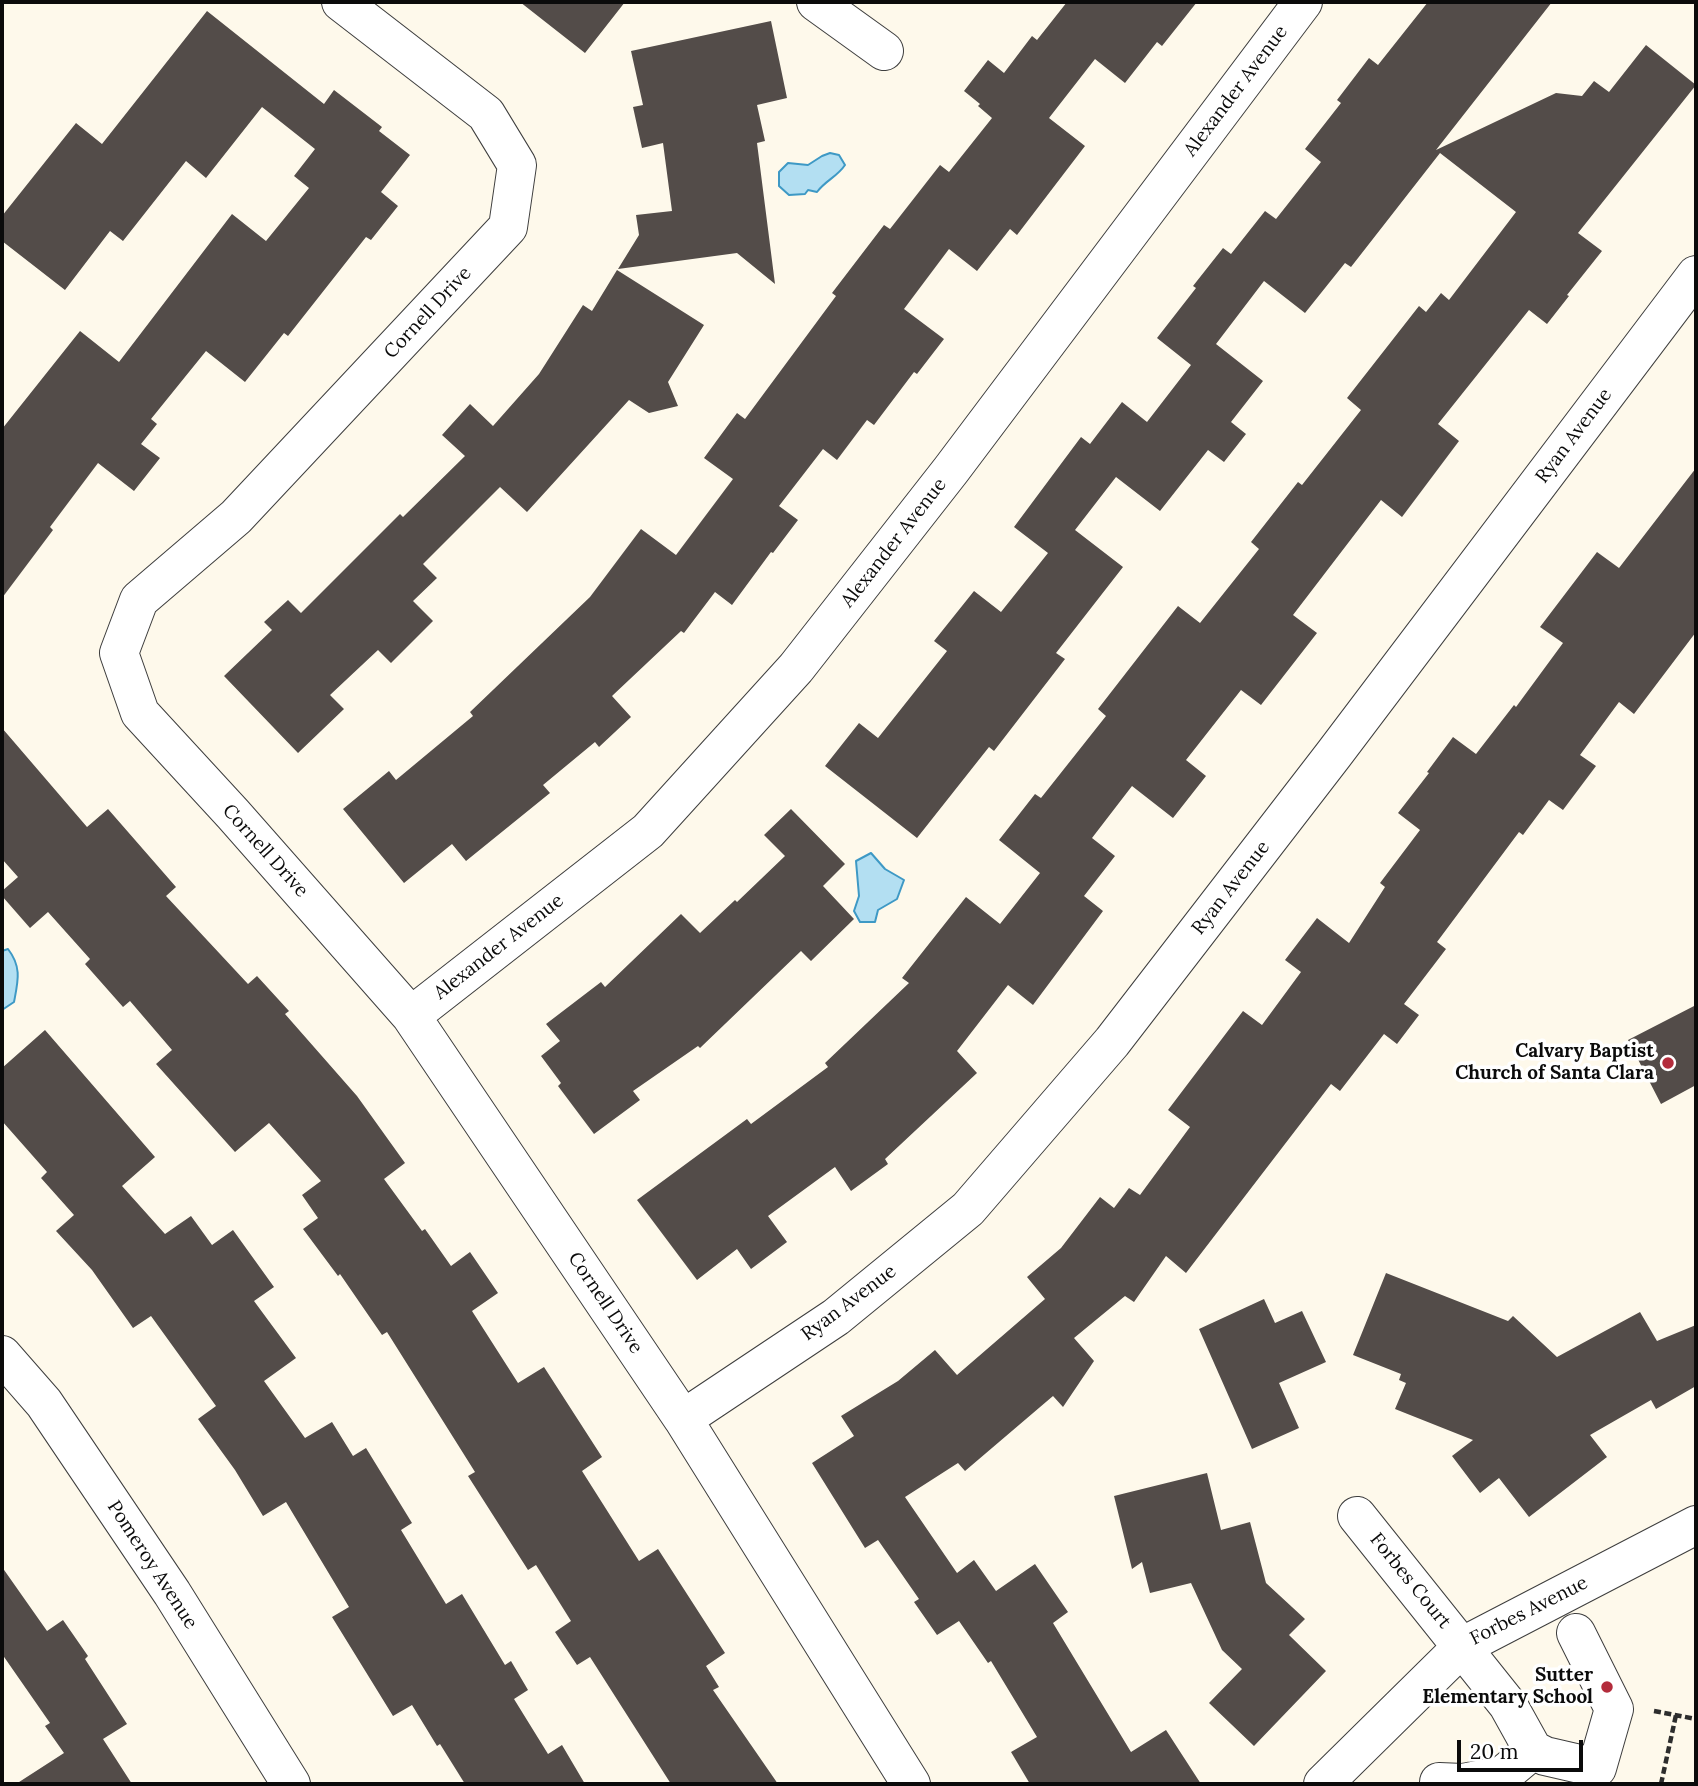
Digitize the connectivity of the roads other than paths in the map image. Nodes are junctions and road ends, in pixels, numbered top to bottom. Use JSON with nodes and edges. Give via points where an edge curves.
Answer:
{"nodes":[{"id":1,"x":341,"y":2,"type":"edge"},
{"id":2,"x":816,"y":2,"type":"edge"},
{"id":3,"x":1303,"y":2,"type":"edge"},
{"id":4,"x":884,"y":51,"type":"dead end"},
{"id":5,"x":1696,"y":275,"type":"edge"},
{"id":6,"x":411,"y":1016,"type":"junction"},
{"id":7,"x":2,"y":1355,"type":"edge"},
{"id":8,"x":683,"y":1419,"type":"junction"},
{"id":9,"x":1357,"y":1516,"type":"dead end"},
{"id":10,"x":1696,"y":1525,"type":"edge"},
{"id":11,"x":1576,"y":1633,"type":"dead end"},
{"id":12,"x":1462,"y":1646,"type":"junction"},
{"id":13,"x":1533,"y":1749,"type":"junction"},
{"id":14,"x":291,"y":1784,"type":"edge"},
{"id":15,"x":911,"y":1784,"type":"edge"},
{"id":16,"x":1323,"y":1784,"type":"edge"},
{"id":17,"x":1439,"y":1784,"type":"edge"}],
"edges":[{"from":1,"to":6,"type":"street","name":"Cornell Drive","via":[[486,114],[517,165],[508,227],[236,517],[139,600],[119,653],[141,713]]},
{"from":2,"to":4,"type":"street"},
{"from":3,"to":6,"type":"street","name":"Alexander Avenue","via":[[796,668],[648,831]]},
{"from":5,"to":8,"type":"street","name":"Ryan Avenue","via":[[1112,1042],[968,1209],[836,1317]]},
{"from":6,"to":8,"type":"street","name":"Cornell Drive"},
{"from":7,"to":14,"type":"street","name":"Pomeroy Avenue","via":[[44,1403],[172,1593]]},
{"from":8,"to":15,"type":"street","name":"Cornell Drive"},
{"from":9,"to":12,"type":"street","name":"Forbes Court"},
{"from":10,"to":12,"type":"street","name":"Forbes Avenue"},
{"from":11,"to":13,"type":"street","via":[[1614,1709],[1597,1768]]},
{"from":12,"to":13,"type":"street","name":"Forbes Court","via":[[1508,1705]]},
{"from":12,"to":16,"type":"street","name":"Forbes Avenue"},
{"from":13,"to":17,"type":"street","via":[[1503,1775]]}]}
